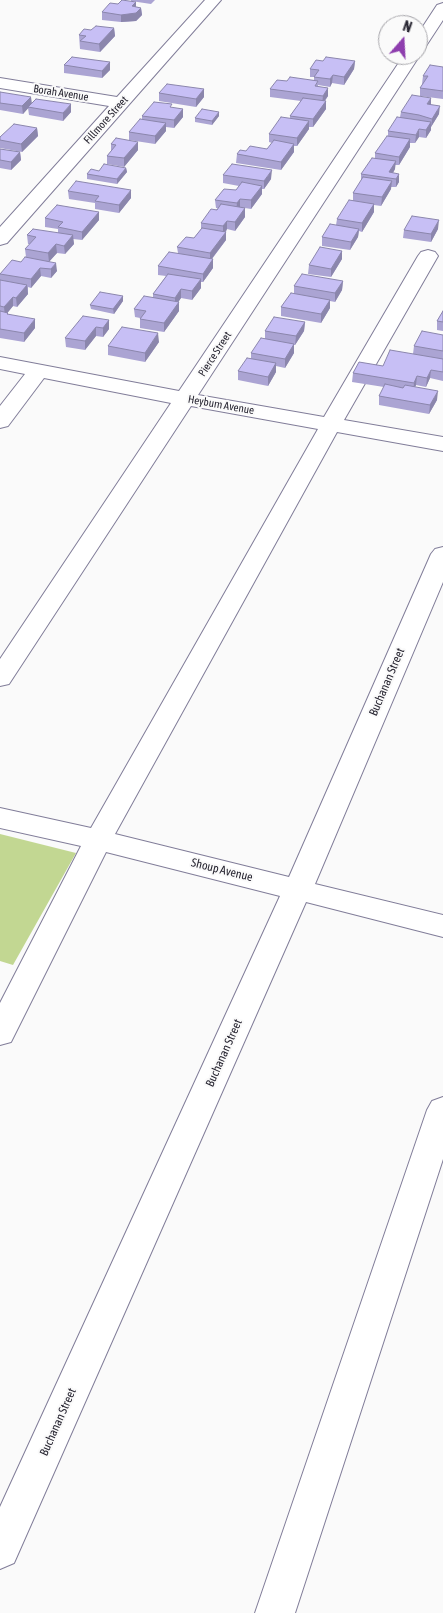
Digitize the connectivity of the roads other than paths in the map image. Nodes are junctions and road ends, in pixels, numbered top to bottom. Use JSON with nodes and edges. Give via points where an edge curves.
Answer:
{"nodes":[{"id":1,"x":213,"y":0,"type":"edge"},
{"id":2,"x":443,"y":8,"type":"edge"},
{"id":3,"x":428,"y":31,"type":"edge"},
{"id":4,"x":405,"y":65,"type":"edge"},
{"id":5,"x":0,"y":84,"type":"edge"},
{"id":6,"x":121,"y":103,"type":"junction"},
{"id":7,"x":0,"y":240,"type":"edge"},
{"id":8,"x":428,"y":256,"type":"dead end"},
{"id":9,"x":0,"y":363,"type":"edge"},
{"id":10,"x":38,"y":371,"type":"junction"},
{"id":11,"x":186,"y":399,"type":"junction"},
{"id":12,"x":0,"y":420,"type":"edge"},
{"id":13,"x":331,"y":424,"type":"junction"},
{"id":14,"x":443,"y":444,"type":"edge"},
{"id":15,"x":443,"y":554,"type":"edge"},
{"id":16,"x":0,"y":678,"type":"edge"},
{"id":17,"x":0,"y":818,"type":"edge"},
{"id":18,"x":98,"y":840,"type":"junction"},
{"id":19,"x":298,"y":889,"type":"junction"},
{"id":20,"x":443,"y":926,"type":"edge"},
{"id":21,"x":0,"y":1033,"type":"edge"},
{"id":22,"x":443,"y":1110,"type":"edge"},
{"id":23,"x":0,"y":1550,"type":"edge"},
{"id":24,"x":275,"y":1613,"type":"edge"}],
"edges":[{"from":1,"to":6,"type":"street","name":"Fillmore Street"},
{"from":2,"to":3,"type":"street"},
{"from":4,"to":11,"type":"street","name":"Pierce Street"},
{"from":5,"to":6,"type":"street","name":"Borah Avenue"},
{"from":6,"to":7,"type":"street","name":"Fillmore Street"},
{"from":8,"to":13,"type":"street"},
{"from":9,"to":10,"type":"street","name":"Heyburn Avenue"},
{"from":10,"to":11,"type":"street","name":"Heyburn Avenue"},
{"from":10,"to":12,"type":"street"},
{"from":11,"to":13,"type":"street","name":"Heyburn Avenue"},
{"from":11,"to":16,"type":"street","name":"Pierce Street"},
{"from":13,"to":14,"type":"street","name":"Heyburn Avenue"},
{"from":13,"to":18,"type":"street"},
{"from":15,"to":19,"type":"street","name":"Buchanan Street"},
{"from":17,"to":18,"type":"street","name":"Shoup Avenue"},
{"from":18,"to":19,"type":"street","name":"Shoup Avenue"},
{"from":18,"to":21,"type":"street"},
{"from":19,"to":20,"type":"street","name":"Shoup Avenue"},
{"from":19,"to":23,"type":"street","name":"Buchanan Street"},
{"from":22,"to":24,"type":"street"}]}
